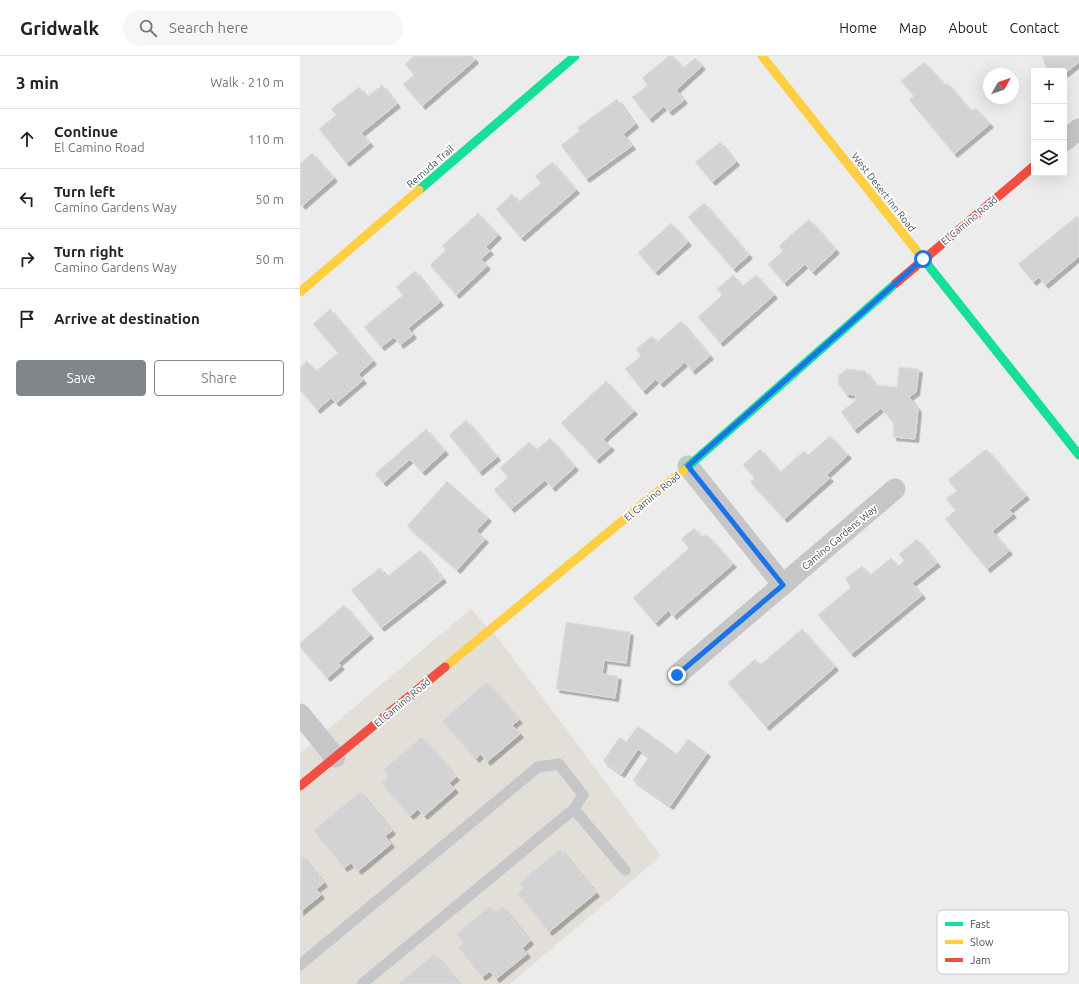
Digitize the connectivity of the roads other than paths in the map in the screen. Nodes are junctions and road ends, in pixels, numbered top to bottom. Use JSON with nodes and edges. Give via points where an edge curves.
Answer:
{"nodes":[{"id":1,"x":575,"y":56,"type":"edge"},
{"id":2,"x":762,"y":56,"type":"edge"},
{"id":3,"x":1079,"y":129,"type":"edge"},
{"id":4,"x":1065,"y":140,"type":"edge"},
{"id":5,"x":1031,"y":169,"type":"edge"},
{"id":6,"x":923,"y":259,"type":"junction"},
{"id":7,"x":300,"y":292,"type":"edge"},
{"id":8,"x":1079,"y":456,"type":"edge"},
{"id":9,"x":688,"y":466,"type":"junction"},
{"id":10,"x":895,"y":489,"type":"dead end"},
{"id":11,"x":783,"y":585,"type":"junction"},
{"id":12,"x":677,"y":675,"type":"dead end"},
{"id":13,"x":300,"y":714,"type":"edge"},
{"id":14,"x":335,"y":757,"type":"junction"},
{"id":15,"x":300,"y":786,"type":"edge"},
{"id":16,"x":574,"y":809,"type":"junction"},
{"id":17,"x":625,"y":870,"type":"dead end"},
{"id":18,"x":300,"y":965,"type":"edge"},
{"id":19,"x":362,"y":984,"type":"edge"}],
"edges":[{"from":1,"to":7,"type":"street","name":"Remuda Trail"},
{"from":2,"to":6,"type":"street","name":"West Desert Inn Road"},
{"from":3,"to":4,"type":"street"},
{"from":5,"to":6,"type":"street","name":"El Camino Road"},
{"from":6,"to":8,"type":"street","name":"West Desert Inn Road"},
{"from":6,"to":9,"type":"street","name":"El Camino Road"},
{"from":9,"to":11,"type":"street"},
{"from":9,"to":14,"type":"street","name":"El Camino Road"},
{"from":10,"to":11,"type":"street","name":"Camino Gardens Way"},
{"from":11,"to":12,"type":"street","name":"Camino Gardens Way"},
{"from":13,"to":14,"type":"street"},
{"from":14,"to":15,"type":"street","name":"El Camino Road"},
{"from":16,"to":17,"type":"lane"},
{"from":16,"to":18,"type":"lane","via":[[582,795],[560,764],[538,767]]},
{"from":16,"to":19,"type":"lane"}]}
